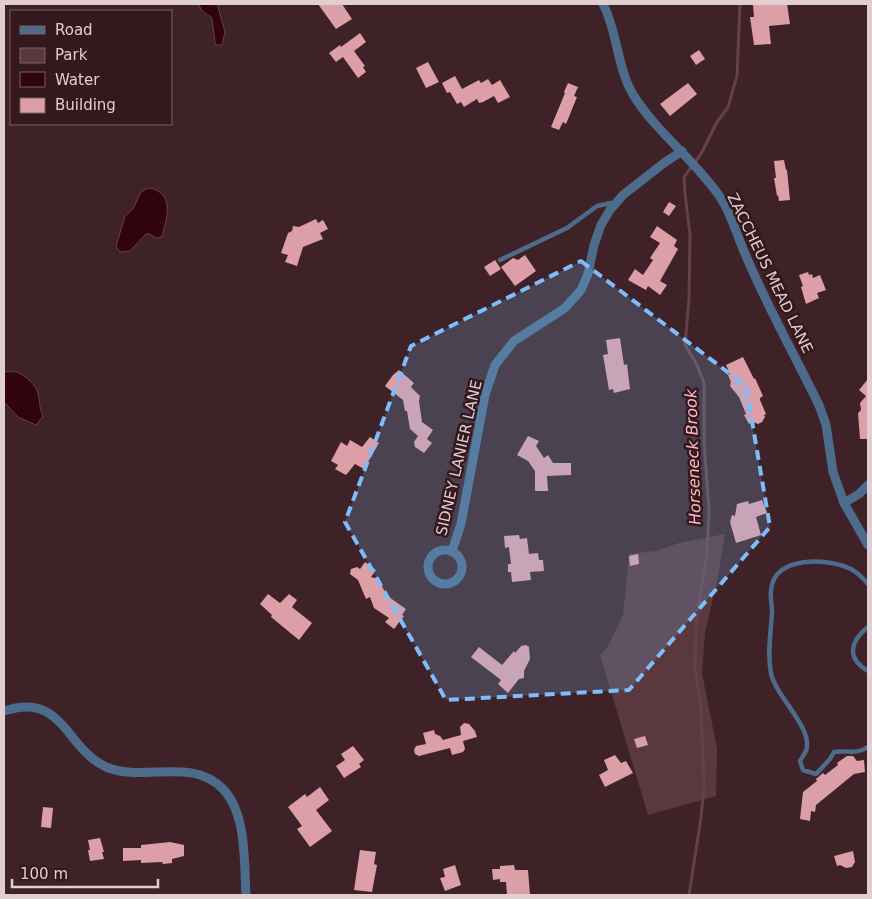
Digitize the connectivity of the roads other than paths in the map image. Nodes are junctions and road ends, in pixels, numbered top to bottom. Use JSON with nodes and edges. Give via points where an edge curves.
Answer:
{"nodes":[{"id":1,"x":603,"y":4,"type":"edge"},
{"id":2,"x":684,"y":154,"type":"junction"},
{"id":3,"x":617,"y":202,"type":"junction"},
{"id":4,"x":500,"y":260,"type":"dead end"},
{"id":5,"x":868,"y":485,"type":"edge"},
{"id":6,"x":844,"y":503,"type":"junction"},
{"id":7,"x":868,"y":545,"type":"edge"},
{"id":8,"x":452,"y":551,"type":"dead end"},
{"id":9,"x":868,"y":584,"type":"edge"},
{"id":10,"x":868,"y":627,"type":"edge"},
{"id":11,"x":868,"y":671,"type":"edge"},
{"id":12,"x":4,"y":711,"type":"edge"},
{"id":13,"x":868,"y":747,"type":"edge"},
{"id":14,"x":246,"y":895,"type":"edge"}],
"edges":[{"from":1,"to":2,"type":"street","name":"ZACCHEUS MEAD LANE","via":[[634,96]]},
{"from":2,"to":3,"type":"street","name":"SIDNEY LANIER LANE","via":[[664,163]]},
{"from":2,"to":6,"type":"street","name":"ZACCHEUS MEAD LANE","via":[[721,199],[734,222],[749,263],[819,405],[826,425],[833,472]]},
{"from":3,"to":4,"type":"lane","via":[[597,206],[567,228]]},
{"from":3,"to":8,"type":"street","name":"SIDNEY LANIER LANE","via":[[601,225],[581,290],[565,308],[514,341],[495,365],[485,395],[461,524]]},
{"from":5,"to":6,"type":"street"},
{"from":6,"to":7,"type":"street","name":"ZACCHEUS MEAD LANE"},
{"from":9,"to":13,"type":"lane","via":[[850,568],[810,561],[790,565],[777,574],[771,588],[769,660],[771,676],[807,741],[800,761],[803,770],[816,774],[834,752],[860,752]]},
{"from":10,"to":11,"type":"lane","via":[[857,636],[853,647],[854,657]]},
{"from":12,"to":14,"type":"street","via":[[28,707],[52,714],[85,751],[107,767],[175,771],[197,774],[214,781],[238,813]]}]}
